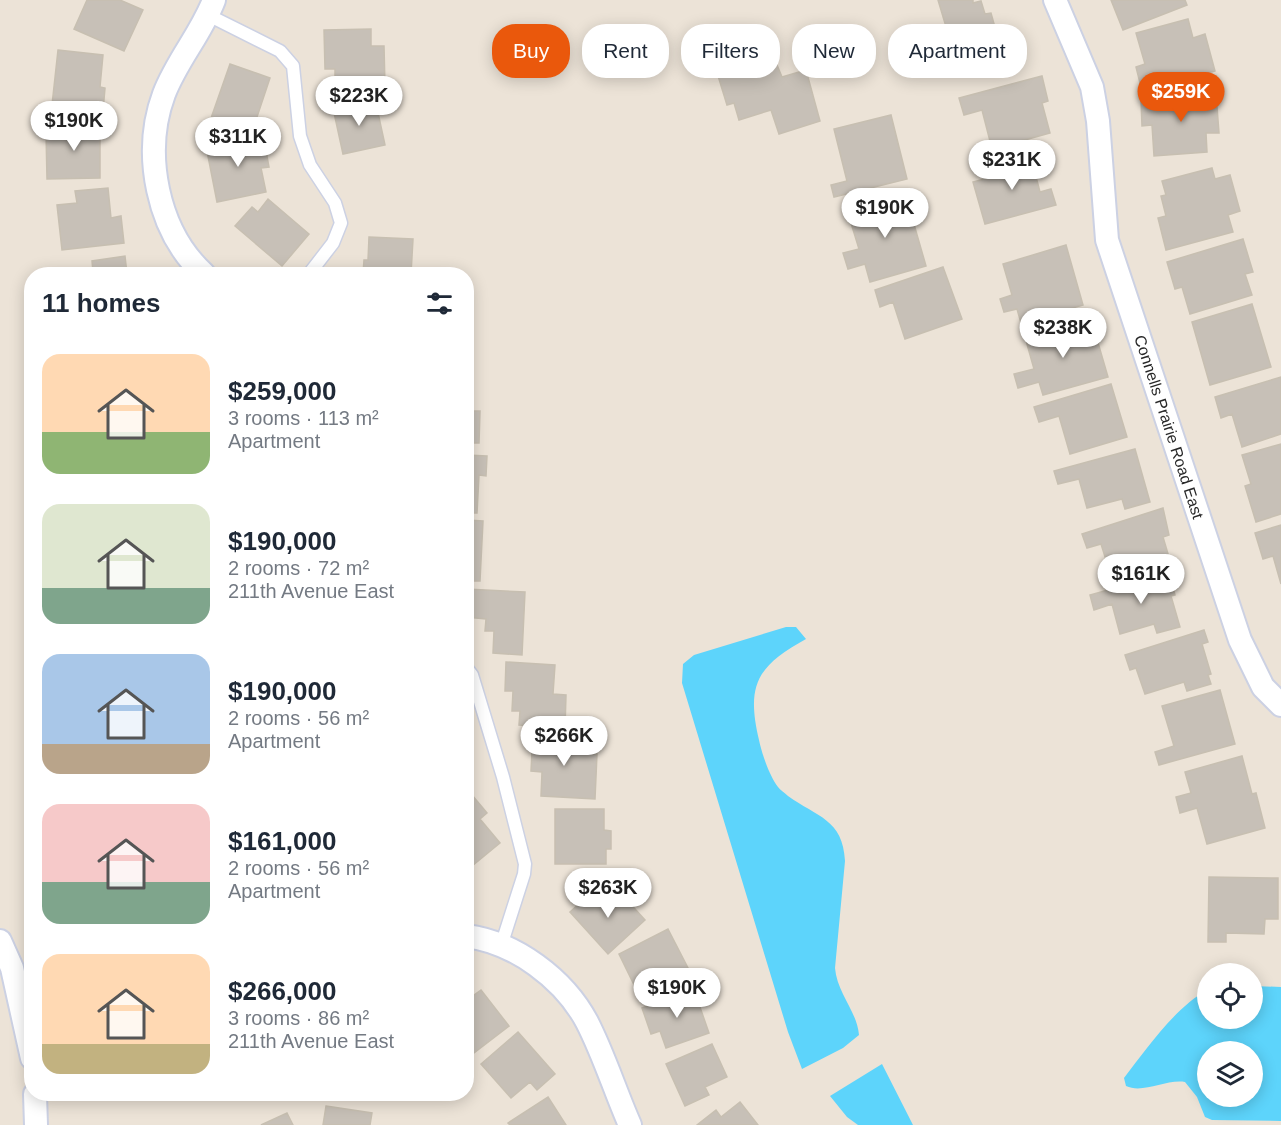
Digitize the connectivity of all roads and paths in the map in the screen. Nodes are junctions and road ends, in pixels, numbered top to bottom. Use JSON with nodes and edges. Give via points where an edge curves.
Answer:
{"nodes":[{"id":1,"x":1055,"y":0,"type":"edge"},
{"id":2,"x":211,"y":7,"type":"edge"},
{"id":3,"x":198,"y":267,"type":"edge"},
{"id":4,"x":314,"y":267,"type":"edge"},
{"id":5,"x":474,"y":682,"type":"edge"},
{"id":6,"x":1281,"y":705,"type":"edge"},
{"id":7,"x":474,"y":938,"type":"edge"},
{"id":8,"x":0,"y":940,"type":"edge"},
{"id":9,"x":501,"y":946,"type":"junction"},
{"id":10,"x":24,"y":1022,"type":"edge"},
{"id":11,"x":34,"y":1101,"type":"edge"},
{"id":12,"x":36,"y":1125,"type":"edge"},
{"id":13,"x":630,"y":1125,"type":"edge"}],
"edges":[{"from":1,"to":6,"type":"street","name":"Connells Prairie Road East","via":[[1092,87],[1107,240],[1240,640],[1263,687]]},
{"from":2,"to":3,"type":"street","via":[[164,94],[154,142],[157,180],[168,220],[183,250]]},
{"from":2,"to":4,"type":"lane","via":[[280,51],[293,66],[300,136],[310,165],[335,203],[340,223],[333,243]]},
{"from":5,"to":9,"type":"lane","via":[[525,864]]},
{"from":7,"to":9,"type":"street"},
{"from":8,"to":10,"type":"street","via":[[12,968]]},
{"from":9,"to":13,"type":"street","via":[[527,959],[554,980],[586,1020]]},
{"from":11,"to":12,"type":"street"}]}
